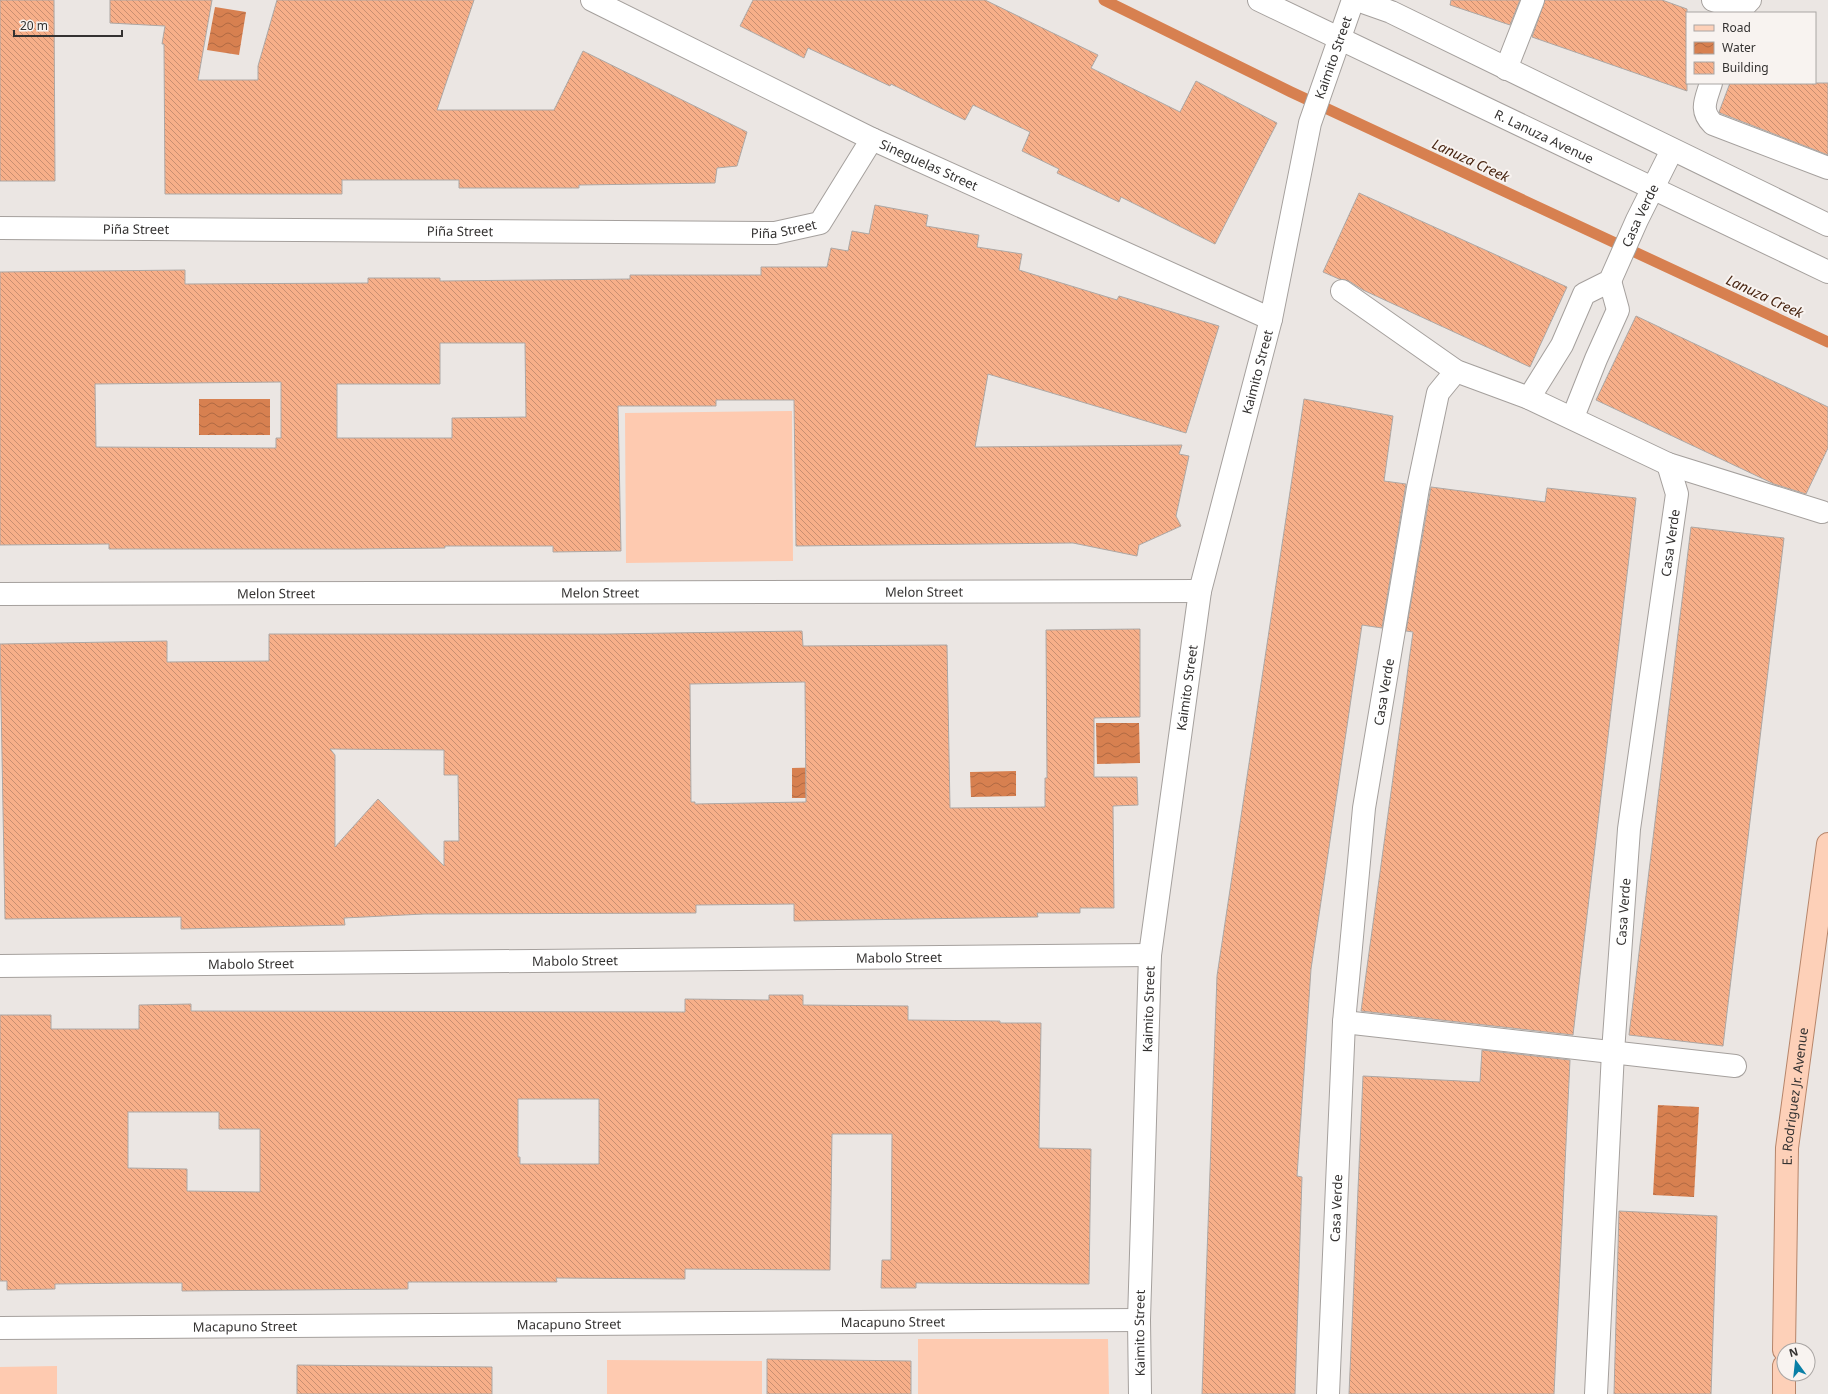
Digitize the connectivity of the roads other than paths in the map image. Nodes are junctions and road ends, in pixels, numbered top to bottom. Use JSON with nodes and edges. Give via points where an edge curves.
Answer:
{"nodes":[{"id":1,"x":592,"y":0,"type":"edge"},
{"id":2,"x":1260,"y":0,"type":"edge"},
{"id":3,"x":1353,"y":0,"type":"edge"},
{"id":4,"x":1357,"y":0,"type":"edge"},
{"id":5,"x":1533,"y":0,"type":"edge"},
{"id":6,"x":1713,"y":0,"type":"edge"},
{"id":7,"x":1741,"y":7,"type":"edge"},
{"id":8,"x":1339,"y":39,"type":"junction"},
{"id":9,"x":1506,"y":69,"type":"junction"},
{"id":10,"x":1712,"y":84,"type":"edge"},
{"id":11,"x":872,"y":139,"type":"junction"},
{"id":12,"x":1672,"y":150,"type":"junction"},
{"id":13,"x":1828,"y":168,"type":"edge"},
{"id":14,"x":1653,"y":188,"type":"junction"},
{"id":15,"x":1828,"y":225,"type":"edge"},
{"id":16,"x":0,"y":228,"type":"edge"},
{"id":17,"x":1828,"y":272,"type":"edge"},
{"id":18,"x":1611,"y":278,"type":"junction"},
{"id":19,"x":1342,"y":291,"type":"dead end"},
{"id":20,"x":1271,"y":318,"type":"junction"},
{"id":21,"x":1456,"y":371,"type":"junction"},
{"id":22,"x":1529,"y":398,"type":"junction"},
{"id":23,"x":1573,"y":417,"type":"junction"},
{"id":24,"x":1668,"y":464,"type":"junction"},
{"id":25,"x":1822,"y":512,"type":"dead end"},
{"id":26,"x":1200,"y":591,"type":"junction"},
{"id":27,"x":0,"y":594,"type":"edge"},
{"id":28,"x":1828,"y":844,"type":"edge"},
{"id":29,"x":1150,"y":955,"type":"junction"},
{"id":30,"x":0,"y":966,"type":"edge"},
{"id":31,"x":1344,"y":1022,"type":"junction"},
{"id":32,"x":1613,"y":1052,"type":"junction"},
{"id":33,"x":1734,"y":1066,"type":"dead end"},
{"id":34,"x":1139,"y":1320,"type":"junction"},
{"id":35,"x":0,"y":1328,"type":"edge"},
{"id":36,"x":1784,"y":1342,"type":"edge"},
{"id":37,"x":1784,"y":1382,"type":"edge"},
{"id":38,"x":1140,"y":1394,"type":"edge"},
{"id":39,"x":1328,"y":1394,"type":"edge"},
{"id":40,"x":1596,"y":1394,"type":"edge"},
{"id":41,"x":1784,"y":1394,"type":"edge"}],
"edges":[{"from":1,"to":11,"type":"street","name":"Sineguelas Street"},
{"from":2,"to":8,"type":"street","name":"R. Lanuza Avenue"},
{"from":3,"to":8,"type":"street","name":"Kaimito Street"},
{"from":4,"to":9,"type":"street","via":[[1391,12]]},
{"from":5,"to":9,"type":"street"},
{"from":6,"to":7,"type":"street"},
{"from":8,"to":14,"type":"street","name":"R. Lanuza Avenue"},
{"from":8,"to":20,"type":"street","name":"Kaimito Street","via":[[1310,123]]},
{"from":9,"to":12,"type":"street"},
{"from":10,"to":13,"type":"street","via":[[1704,107],[1705,117],[1713,124]]},
{"from":11,"to":16,"type":"street","name":"Piña Street","via":[[820,223],[775,233]]},
{"from":11,"to":20,"type":"street","name":"Sineguelas Street"},
{"from":12,"to":14,"type":"street","name":"Casa Verde"},
{"from":12,"to":15,"type":"street"},
{"from":14,"to":17,"type":"street","name":"R. Lanuza Avenue"},
{"from":14,"to":18,"type":"street","name":"Casa Verde"},
{"from":18,"to":22,"type":"street","via":[[1584,294],[1562,345]]},
{"from":18,"to":23,"type":"street","via":[[1618,310]]},
{"from":19,"to":21,"type":"street"},
{"from":20,"to":26,"type":"street","name":"Kaimito Street"},
{"from":21,"to":22,"type":"street"},
{"from":21,"to":31,"type":"street","name":"Casa Verde","via":[[1438,393],[1417,496],[1364,808]]},
{"from":22,"to":23,"type":"street"},
{"from":23,"to":24,"type":"street"},
{"from":24,"to":25,"type":"street"},
{"from":24,"to":32,"type":"street","name":"Casa Verde","via":[[1677,494],[1629,829]]},
{"from":26,"to":27,"type":"street","name":"Melon Street"},
{"from":26,"to":29,"type":"street","name":"Kaimito Street"},
{"from":28,"to":36,"type":"main road","name":"E. Rodriguez Jr. Avenue","via":[[1787,1148]]},
{"from":29,"to":30,"type":"street","name":"Mabolo Street"},
{"from":29,"to":34,"type":"street","name":"Kaimito Street"},
{"from":31,"to":32,"type":"street"},
{"from":31,"to":39,"type":"street","name":"Casa Verde"},
{"from":32,"to":33,"type":"street"},
{"from":32,"to":40,"type":"street","name":"Casa Verde"},
{"from":34,"to":35,"type":"street","name":"Macapuno Street"},
{"from":34,"to":38,"type":"street","name":"Kaimito Street"},
{"from":37,"to":41,"type":"main road"}]}
